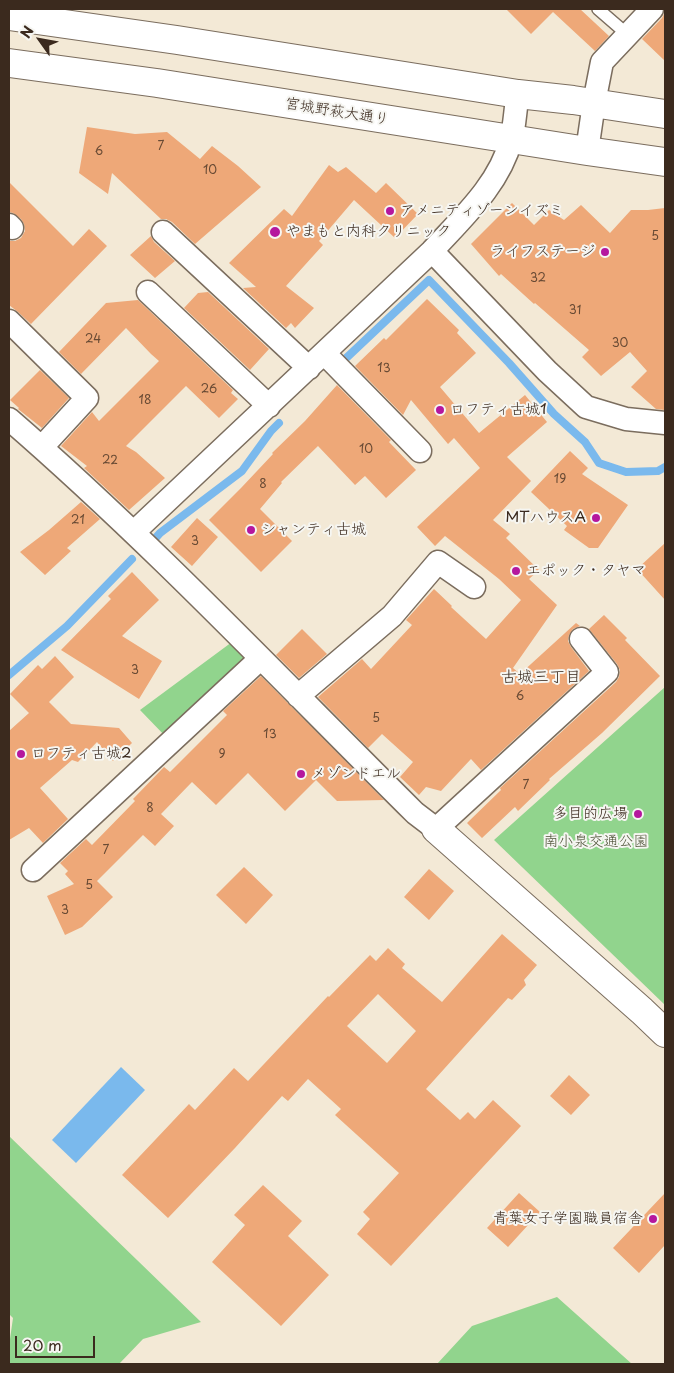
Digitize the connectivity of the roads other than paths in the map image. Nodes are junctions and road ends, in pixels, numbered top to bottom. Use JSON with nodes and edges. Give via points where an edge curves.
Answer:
{"nodes":[{"id":1,"x":598,"y":9,"type":"edge"},
{"id":2,"x":652,"y":9,"type":"edge"},
{"id":3,"x":9,"y":16,"type":"edge"},
{"id":4,"x":628,"y":35,"type":"junction"},
{"id":5,"x":9,"y":63,"type":"edge"},
{"id":6,"x":518,"y":94,"type":"junction"},
{"id":7,"x":594,"y":103,"type":"junction"},
{"id":8,"x":665,"y":114,"type":"edge"},
{"id":9,"x":511,"y":139,"type":"junction"},
{"id":10,"x":587,"y":151,"type":"junction"},
{"id":11,"x":665,"y":162,"type":"edge"},
{"id":12,"x":163,"y":232,"type":"dead end"},
{"id":13,"x":432,"y":251,"type":"junction"},
{"id":14,"x":148,"y":292,"type":"dead end"},
{"id":15,"x":9,"y":321,"type":"edge"},
{"id":16,"x":316,"y":360,"type":"junction"},
{"id":17,"x":269,"y":406,"type":"junction"},
{"id":18,"x":9,"y":419,"type":"edge"},
{"id":19,"x":665,"y":423,"type":"edge"},
{"id":20,"x":42,"y":447,"type":"junction"},
{"id":21,"x":420,"y":451,"type":"dead end"},
{"id":22,"x":134,"y":532,"type":"junction"},
{"id":23,"x":474,"y":587,"type":"dead end"},
{"id":24,"x":581,"y":639,"type":"dead end"},
{"id":25,"x":260,"y":659,"type":"junction"},
{"id":26,"x":298,"y":696,"type":"junction"},
{"id":27,"x":436,"y":829,"type":"junction"},
{"id":28,"x":33,"y":870,"type":"dead end"},
{"id":29,"x":665,"y":1033,"type":"edge"}],
"edges":[{"from":1,"to":4,"type":"lane"},
{"from":2,"to":4,"type":"street"},
{"from":3,"to":6,"type":"street"},
{"from":4,"to":7,"type":"street","via":[[602,62]]},
{"from":5,"to":9,"type":"street","name":"宮城野萩大通り"},
{"from":6,"to":7,"type":"street"},
{"from":6,"to":9,"type":"street"},
{"from":7,"to":8,"type":"street"},
{"from":7,"to":10,"type":"street"},
{"from":9,"to":10,"type":"street","name":"宮城野萩大通り"},
{"from":9,"to":13,"type":"street","via":[[491,184]]},
{"from":10,"to":11,"type":"street","name":"宮城野萩大通り"},
{"from":12,"to":16,"type":"street"},
{"from":13,"to":16,"type":"street"},
{"from":13,"to":19,"type":"street","via":[[547,372],[586,406],[626,419]]},
{"from":14,"to":17,"type":"street"},
{"from":15,"to":20,"type":"street","via":[[87,398]]},
{"from":16,"to":17,"type":"street"},
{"from":16,"to":21,"type":"street"},
{"from":17,"to":22,"type":"street"},
{"from":18,"to":20,"type":"street"},
{"from":20,"to":22,"type":"street"},
{"from":22,"to":25,"type":"street"},
{"from":23,"to":26,"type":"street","via":[[438,562],[392,616]]},
{"from":24,"to":27,"type":"street","via":[[608,672]]},
{"from":25,"to":26,"type":"street"},
{"from":25,"to":28,"type":"street"},
{"from":26,"to":27,"type":"street","via":[[415,813]]},
{"from":27,"to":29,"type":"street"}]}
